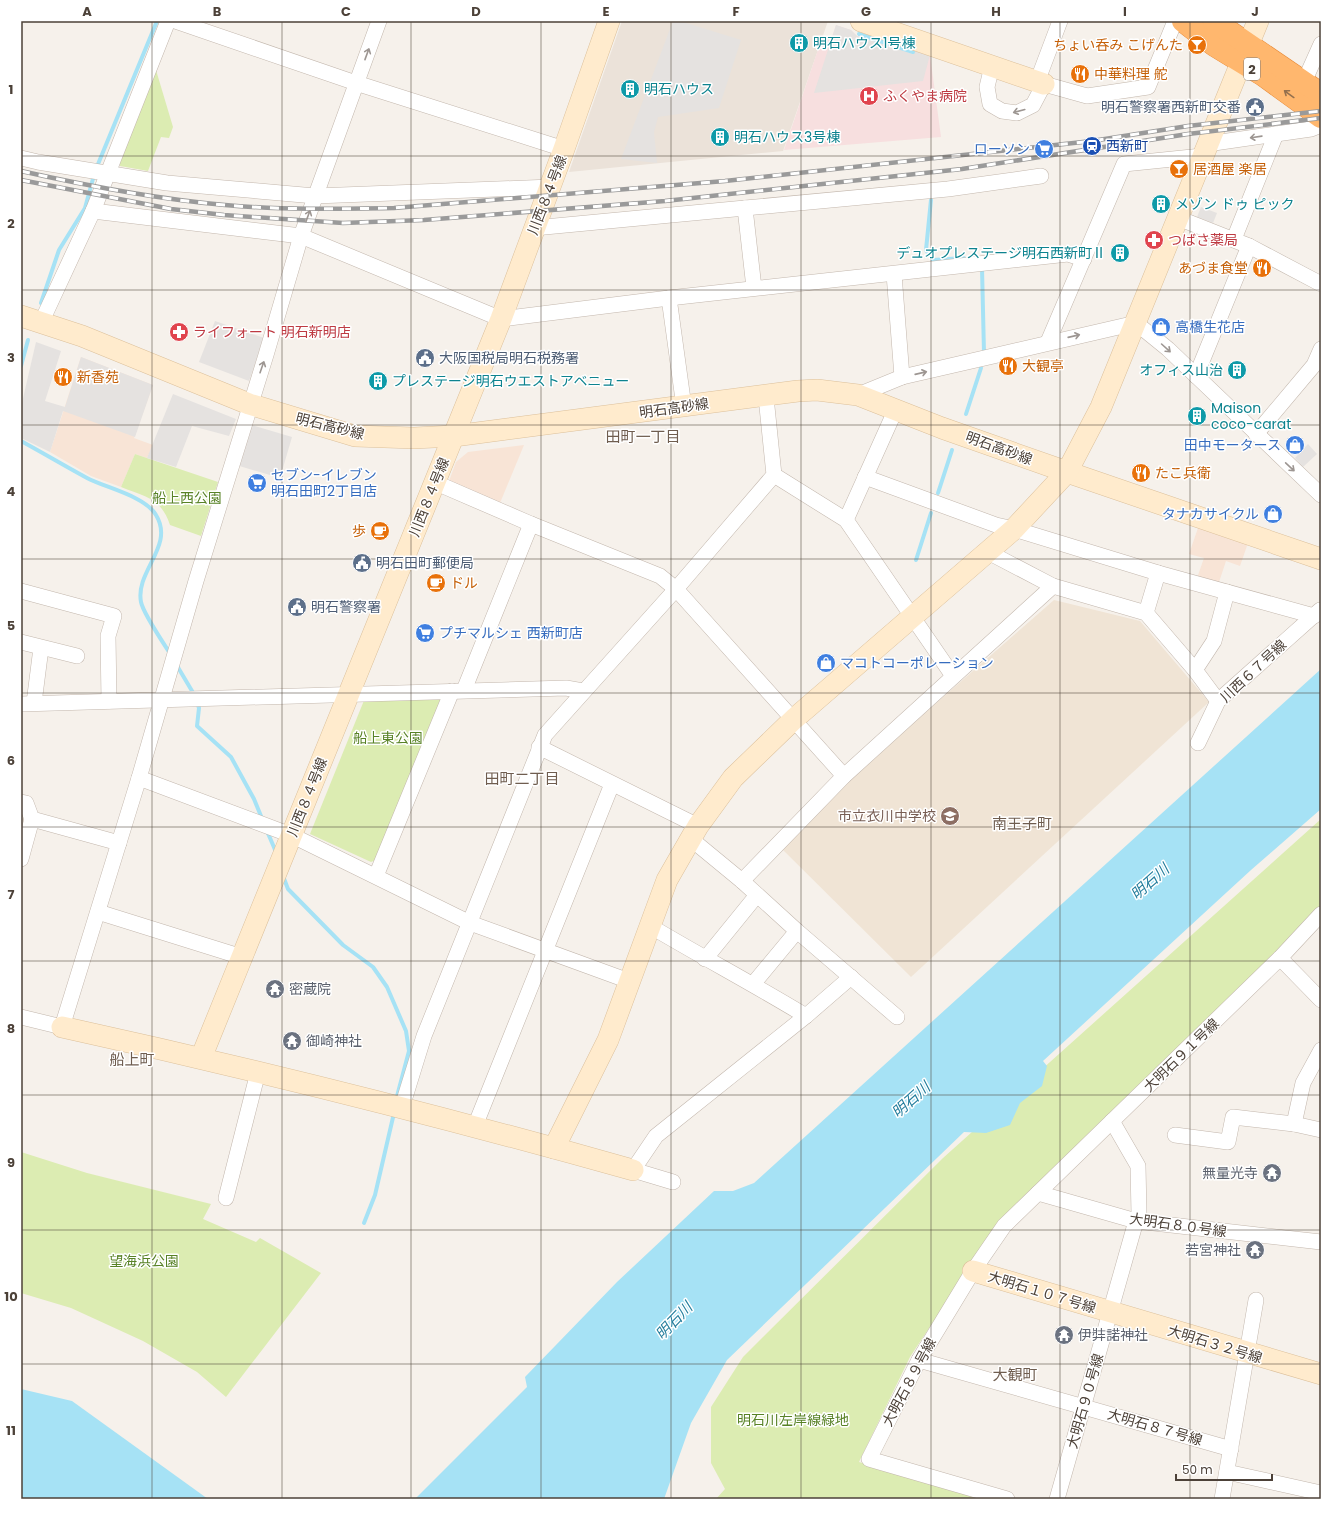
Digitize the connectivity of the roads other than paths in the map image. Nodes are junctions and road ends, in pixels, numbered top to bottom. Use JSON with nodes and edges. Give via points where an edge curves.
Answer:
{"nodes":[{"id":1,"x":168,"y":21,"type":"edge"},
{"id":2,"x":175,"y":21,"type":"edge"},
{"id":3,"x":379,"y":21,"type":"edge"},
{"id":4,"x":609,"y":21,"type":"edge"},
{"id":5,"x":861,"y":21,"type":"edge"},
{"id":6,"x":1060,"y":21,"type":"edge"},
{"id":7,"x":1174,"y":21,"type":"edge"},
{"id":8,"x":1183,"y":21,"type":"edge"},
{"id":9,"x":1214,"y":21,"type":"edge"},
{"id":10,"x":1258,"y":21,"type":"edge"},
{"id":11,"x":1321,"y":44,"type":"edge"},
{"id":12,"x":1245,"y":54,"type":"junction"},
{"id":13,"x":992,"y":66,"type":"junction"},
{"id":14,"x":356,"y":83,"type":"junction"},
{"id":15,"x":1040,"y":83,"type":"junction"},
{"id":16,"x":1312,"y":88,"type":"edge"},
{"id":17,"x":1321,"y":117,"type":"edge"},
{"id":18,"x":1321,"y":125,"type":"edge"},
{"id":19,"x":1276,"y":134,"type":"junction"},
{"id":20,"x":564,"y":149,"type":"junction"},
{"id":21,"x":1204,"y":150,"type":"junction"},
{"id":22,"x":21,"y":158,"type":"edge"},
{"id":23,"x":107,"y":174,"type":"junction"},
{"id":24,"x":1041,"y":176,"type":"dead end"},
{"id":25,"x":550,"y":187,"type":"junction"},
{"id":26,"x":315,"y":196,"type":"junction"},
{"id":27,"x":745,"y":208,"type":"junction"},
{"id":28,"x":93,"y":211,"type":"junction"},
{"id":29,"x":1178,"y":218,"type":"junction"},
{"id":30,"x":534,"y":228,"type":"junction"},
{"id":31,"x":301,"y":236,"type":"junction"},
{"id":32,"x":1234,"y":239,"type":"junction"},
{"id":33,"x":1249,"y":246,"type":"junction"},
{"id":34,"x":1084,"y":259,"type":"junction"},
{"id":35,"x":894,"y":274,"type":"junction"},
{"id":36,"x":1321,"y":284,"type":"edge"},
{"id":37,"x":754,"y":288,"type":"junction"},
{"id":38,"x":669,"y":298,"type":"junction"},
{"id":39,"x":21,"y":316,"type":"edge"},
{"id":40,"x":501,"y":319,"type":"junction"},
{"id":41,"x":41,"y":322,"type":"junction"},
{"id":42,"x":1136,"y":322,"type":"junction"},
{"id":43,"x":1048,"y":342,"type":"junction"},
{"id":44,"x":1321,"y":349,"type":"edge"},
{"id":45,"x":1317,"y":368,"type":"edge"},
{"id":46,"x":1196,"y":376,"type":"junction"},
{"id":47,"x":902,"y":377,"type":"junction"},
{"id":48,"x":858,"y":395,"type":"junction"},
{"id":49,"x":766,"y":397,"type":"junction"},
{"id":50,"x":249,"y":404,"type":"junction"},
{"id":51,"x":684,"y":407,"type":"junction"},
{"id":52,"x":895,"y":410,"type":"junction"},
{"id":53,"x":1256,"y":434,"type":"junction"},
{"id":54,"x":454,"y":436,"type":"junction"},
{"id":55,"x":1067,"y":472,"type":"junction"},
{"id":56,"x":774,"y":474,"type":"junction"},
{"id":57,"x":865,"y":477,"type":"junction"},
{"id":58,"x":434,"y":482,"type":"junction"},
{"id":59,"x":1321,"y":496,"type":"edge"},
{"id":60,"x":846,"y":520,"type":"junction"},
{"id":61,"x":531,"y":524,"type":"junction"},
{"id":62,"x":1014,"y":529,"type":"junction"},
{"id":63,"x":988,"y":552,"type":"junction"},
{"id":64,"x":1321,"y":559,"type":"edge"},
{"id":65,"x":1158,"y":573,"type":"junction"},
{"id":66,"x":1053,"y":586,"type":"junction"},
{"id":67,"x":676,"y":590,"type":"junction"},
{"id":68,"x":21,"y":591,"type":"edge"},
{"id":69,"x":1227,"y":592,"type":"junction"},
{"id":70,"x":1317,"y":612,"type":"edge"},
{"id":71,"x":1146,"y":614,"type":"junction"},
{"id":72,"x":912,"y":617,"type":"junction"},
{"id":73,"x":21,"y":642,"type":"edge"},
{"id":74,"x":41,"y":648,"type":"junction"},
{"id":75,"x":77,"y":656,"type":"dead end"},
{"id":76,"x":1195,"y":670,"type":"junction"},
{"id":77,"x":953,"y":676,"type":"junction"},
{"id":78,"x":458,"y":691,"type":"junction"},
{"id":79,"x":583,"y":691,"type":"junction"},
{"id":80,"x":348,"y":693,"type":"junction"},
{"id":81,"x":161,"y":699,"type":"junction"},
{"id":82,"x":109,"y":701,"type":"junction"},
{"id":83,"x":1218,"y":701,"type":"junction"},
{"id":84,"x":28,"y":704,"type":"edge"},
{"id":85,"x":794,"y":719,"type":"junction"},
{"id":86,"x":1198,"y":743,"type":"dead end"},
{"id":87,"x":539,"y":748,"type":"junction"},
{"id":88,"x":844,"y":776,"type":"junction"},
{"id":89,"x":139,"y":778,"type":"junction"},
{"id":90,"x":612,"y":784,"type":"junction"},
{"id":91,"x":21,"y":802,"type":"edge"},
{"id":92,"x":32,"y":819,"type":"junction"},
{"id":93,"x":694,"y":832,"type":"junction"},
{"id":94,"x":119,"y":843,"type":"junction"},
{"id":95,"x":284,"y":853,"type":"junction"},
{"id":96,"x":21,"y":858,"type":"edge"},
{"id":97,"x":376,"y":876,"type":"junction"},
{"id":98,"x":742,"y":881,"type":"junction"},
{"id":99,"x":757,"y":895,"type":"junction"},
{"id":100,"x":98,"y":912,"type":"junction"},
{"id":101,"x":1321,"y":914,"type":"edge"},
{"id":102,"x":470,"y":923,"type":"junction"},
{"id":103,"x":650,"y":926,"type":"junction"},
{"id":104,"x":797,"y":931,"type":"junction"},
{"id":105,"x":545,"y":951,"type":"junction"},
{"id":106,"x":242,"y":957,"type":"junction"},
{"id":107,"x":1280,"y":958,"type":"junction"},
{"id":108,"x":705,"y":959,"type":"junction"},
{"id":109,"x":851,"y":977,"type":"junction"},
{"id":110,"x":629,"y":981,"type":"junction"},
{"id":111,"x":753,"y":984,"type":"junction"},
{"id":112,"x":1321,"y":1000,"type":"edge"},
{"id":113,"x":21,"y":1016,"type":"edge"},
{"id":114,"x":806,"y":1016,"type":"junction"},
{"id":115,"x":897,"y":1017,"type":"dead end"},
{"id":116,"x":62,"y":1027,"type":"junction"},
{"id":117,"x":1321,"y":1050,"type":"edge"},
{"id":118,"x":201,"y":1058,"type":"junction"},
{"id":119,"x":258,"y":1072,"type":"junction"},
{"id":120,"x":402,"y":1107,"type":"junction"},
{"id":121,"x":1112,"y":1121,"type":"junction"},
{"id":122,"x":1294,"y":1124,"type":"junction"},
{"id":123,"x":476,"y":1126,"type":"junction"},
{"id":124,"x":1321,"y":1130,"type":"edge"},
{"id":125,"x":1175,"y":1135,"type":"dead end"},
{"id":126,"x":554,"y":1148,"type":"junction"},
{"id":127,"x":633,"y":1170,"type":"junction"},
{"id":128,"x":673,"y":1182,"type":"dead end"},
{"id":129,"x":1038,"y":1193,"type":"junction"},
{"id":130,"x":226,"y":1198,"type":"dead end"},
{"id":131,"x":1136,"y":1222,"type":"junction"},
{"id":132,"x":1321,"y":1242,"type":"edge"},
{"id":133,"x":973,"y":1271,"type":"junction"},
{"id":134,"x":1256,"y":1300,"type":"dead end"},
{"id":135,"x":1110,"y":1312,"type":"junction"},
{"id":136,"x":1247,"y":1354,"type":"junction"},
{"id":137,"x":919,"y":1360,"type":"junction"},
{"id":138,"x":1321,"y":1374,"type":"edge"},
{"id":139,"x":1084,"y":1407,"type":"junction"},
{"id":140,"x":1231,"y":1449,"type":"junction"},
{"id":141,"x":1227,"y":1472,"type":"junction"},
{"id":142,"x":1321,"y":1493,"type":"edge"},
{"id":143,"x":1007,"y":1499,"type":"edge"},
{"id":144,"x":1057,"y":1499,"type":"edge"},
{"id":145,"x":1222,"y":1499,"type":"edge"}],
"edges":[{"from":1,"to":23,"type":"street"},
{"from":2,"to":14,"type":"street"},
{"from":14,"to":3,"type":"street","one_way":true},
{"from":4,"to":20,"type":"street","name":"川西８４号線"},
{"from":5,"to":13,"type":"street"},
{"from":6,"to":15,"type":"street"},
{"from":7,"to":15,"type":"street","via":[[1148,87],[1087,96]]},
{"from":8,"to":12,"type":"highway","number":"2"},
{"from":9,"to":12,"type":"highway","number":"2"},
{"from":10,"to":12,"type":"street"},
{"from":11,"to":16,"type":"street"},
{"from":12,"to":16,"type":"highway","number":"2"},
{"from":17,"to":12,"type":"highway","number":"2","one_way":true,"via":[[1263,76]]},
{"from":12,"to":21,"type":"street"},
{"from":13,"to":15,"type":"street"},
{"from":15,"to":13,"type":"street","one_way":true,"via":[[1034,105],[1017,113],[1002,111],[990,104],[987,87]]},
{"from":14,"to":20,"type":"street"},
{"from":14,"to":26,"type":"street"},
{"from":18,"to":19,"type":"street"},
{"from":19,"to":21,"type":"street","one_way":true},
{"from":19,"to":32,"type":"street"},
{"from":20,"to":25,"type":"street","name":"川西８４号線"},
{"from":21,"to":29,"type":"street"},
{"from":21,"to":34,"type":"street","via":[[1124,164],[1109,194]]},
{"from":22,"to":23,"type":"street"},
{"from":23,"to":26,"type":"street","via":[[167,183]]},
{"from":23,"to":28,"type":"street"},
{"from":24,"to":27,"type":"street","via":[[948,189]]},
{"from":25,"to":26,"type":"street"},
{"from":25,"to":30,"type":"street","name":"川西８４号線"},
{"from":31,"to":26,"type":"street","one_way":true},
{"from":27,"to":30,"type":"street"},
{"from":27,"to":37,"type":"street"},
{"from":28,"to":31,"type":"street"},
{"from":28,"to":41,"type":"street"},
{"from":29,"to":32,"type":"street"},
{"from":29,"to":42,"type":"street"},
{"from":30,"to":40,"type":"street","name":"川西８４号線"},
{"from":31,"to":40,"type":"street"},
{"from":50,"to":31,"type":"street","one_way":true},
{"from":32,"to":33,"type":"street"},
{"from":33,"to":36,"type":"street"},
{"from":33,"to":46,"type":"street"},
{"from":34,"to":35,"type":"street","via":[[1068,254]]},
{"from":34,"to":43,"type":"street"},
{"from":35,"to":37,"type":"street"},
{"from":35,"to":47,"type":"street"},
{"from":37,"to":38,"type":"street"},
{"from":38,"to":40,"type":"street"},
{"from":38,"to":51,"type":"street"},
{"from":39,"to":41,"type":"street","name":"明石高砂線"},
{"from":40,"to":54,"type":"street","name":"川西８４号線"},
{"from":41,"to":50,"type":"street","name":"明石高砂線","via":[[82,336]]},
{"from":43,"to":42,"type":"street","one_way":true},
{"from":42,"to":46,"type":"street","one_way":true},
{"from":42,"to":55,"type":"street","via":[[1100,407]]},
{"from":47,"to":43,"type":"street","one_way":true},
{"from":44,"to":45,"type":"street"},
{"from":45,"to":53,"type":"street"},
{"from":46,"to":53,"type":"street"},
{"from":47,"to":48,"type":"street"},
{"from":48,"to":49,"type":"street","name":"明石高砂線","via":[[817,390]]},
{"from":48,"to":52,"type":"street","name":"明石高砂線"},
{"from":49,"to":51,"type":"street","name":"明石高砂線"},
{"from":49,"to":56,"type":"street"},
{"from":50,"to":54,"type":"street","name":"明石高砂線","via":[[355,436]]},
{"from":50,"to":81,"type":"street"},
{"from":51,"to":54,"type":"street","name":"明石高砂線"},
{"from":52,"to":55,"type":"street","name":"明石高砂線"},
{"from":52,"to":57,"type":"street"},
{"from":53,"to":59,"type":"street","one_way":true},
{"from":54,"to":58,"type":"street","name":"川西８４号線"},
{"from":55,"to":62,"type":"street"},
{"from":55,"to":64,"type":"street","name":"明石高砂線"},
{"from":56,"to":60,"type":"street"},
{"from":56,"to":67,"type":"street"},
{"from":57,"to":60,"type":"street"},
{"from":57,"to":62,"type":"street","via":[[996,526]]},
{"from":58,"to":61,"type":"street"},
{"from":58,"to":80,"type":"street","name":"川西８４号線"},
{"from":60,"to":72,"type":"street"},
{"from":61,"to":67,"type":"street","via":[[660,576]]},
{"from":61,"to":78,"type":"street"},
{"from":62,"to":63,"type":"street"},
{"from":62,"to":65,"type":"street"},
{"from":63,"to":66,"type":"street"},
{"from":63,"to":72,"type":"street"},
{"from":65,"to":69,"type":"street"},
{"from":65,"to":71,"type":"street"},
{"from":66,"to":71,"type":"street"},
{"from":66,"to":77,"type":"street"},
{"from":67,"to":79,"type":"street"},
{"from":67,"to":85,"type":"street"},
{"from":68,"to":82,"type":"street","via":[[114,616],[108,636]]},
{"from":69,"to":70,"type":"street"},
{"from":69,"to":76,"type":"street","via":[[1214,641]]},
{"from":70,"to":83,"type":"street","name":"川西６７号線"},
{"from":71,"to":76,"type":"street"},
{"from":72,"to":77,"type":"street"},
{"from":72,"to":85,"type":"street"},
{"from":73,"to":74,"type":"street"},
{"from":74,"to":75,"type":"street"},
{"from":74,"to":84,"type":"street"},
{"from":76,"to":83,"type":"street"},
{"from":77,"to":88,"type":"street"},
{"from":78,"to":79,"type":"street","via":[[566,688]]},
{"from":78,"to":80,"type":"street"},
{"from":78,"to":97,"type":"street"},
{"from":79,"to":87,"type":"street","via":[[545,735]]},
{"from":80,"to":81,"type":"street"},
{"from":80,"to":95,"type":"street","name":"川西８４号線"},
{"from":81,"to":82,"type":"street"},
{"from":81,"to":89,"type":"street"},
{"from":82,"to":84,"type":"street"},
{"from":83,"to":86,"type":"street","name":"川西６７号線"},
{"from":85,"to":88,"type":"street"},
{"from":85,"to":93,"type":"street","via":[[733,778]]},
{"from":87,"to":90,"type":"street"},
{"from":87,"to":102,"type":"street"},
{"from":88,"to":98,"type":"street"},
{"from":89,"to":94,"type":"street"},
{"from":89,"to":95,"type":"street"},
{"from":90,"to":93,"type":"street"},
{"from":90,"to":105,"type":"street"},
{"from":91,"to":92,"type":"street","via":[[26,803]]},
{"from":92,"to":94,"type":"street"},
{"from":92,"to":96,"type":"street"},
{"from":93,"to":98,"type":"street"},
{"from":93,"to":103,"type":"street","via":[[667,880]]},
{"from":94,"to":100,"type":"street"},
{"from":95,"to":97,"type":"street"},
{"from":95,"to":106,"type":"street","name":"川西８４号線"},
{"from":97,"to":102,"type":"street"},
{"from":98,"to":99,"type":"street"},
{"from":99,"to":104,"type":"street"},
{"from":99,"to":108,"type":"street"},
{"from":100,"to":106,"type":"street"},
{"from":100,"to":116,"type":"street"},
{"from":101,"to":107,"type":"street","name":"大明石９１号線"},
{"from":102,"to":105,"type":"street"},
{"from":102,"to":120,"type":"street","via":[[424,1036]]},
{"from":103,"to":108,"type":"street"},
{"from":103,"to":110,"type":"street"},
{"from":104,"to":109,"type":"street"},
{"from":104,"to":111,"type":"street"},
{"from":105,"to":110,"type":"street"},
{"from":105,"to":123,"type":"street"},
{"from":106,"to":118,"type":"street","name":"川西８４号線"},
{"from":107,"to":112,"type":"street"},
{"from":107,"to":121,"type":"street","name":"大明石９１号線"},
{"from":108,"to":111,"type":"street"},
{"from":109,"to":114,"type":"street"},
{"from":109,"to":115,"type":"street"},
{"from":110,"to":126,"type":"street","via":[[608,1040]]},
{"from":111,"to":114,"type":"street"},
{"from":113,"to":116,"type":"street"},
{"from":114,"to":127,"type":"street","via":[[656,1136]]},
{"from":116,"to":118,"type":"street"},
{"from":117,"to":122,"type":"street","via":[[1303,1082]]},
{"from":118,"to":119,"type":"street"},
{"from":119,"to":120,"type":"street"},
{"from":119,"to":130,"type":"street"},
{"from":120,"to":123,"type":"street"},
{"from":121,"to":129,"type":"street","name":"大明石９１号線"},
{"from":121,"to":131,"type":"street","name":"大明石９０号線","via":[[1138,1166],[1140,1214]]},
{"from":122,"to":124,"type":"street"},
{"from":122,"to":125,"type":"street","via":[[1232,1117],[1228,1142]]},
{"from":123,"to":126,"type":"street"},
{"from":126,"to":127,"type":"street"},
{"from":127,"to":128,"type":"street"},
{"from":129,"to":131,"type":"street","name":"大明石８０号線"},
{"from":129,"to":133,"type":"street","name":"大明石８９号線","via":[[1004,1226]]},
{"from":131,"to":132,"type":"street","name":"大明石８０号線"},
{"from":131,"to":135,"type":"street","name":"大明石９０号線"},
{"from":133,"to":135,"type":"street","name":"大明石１０７号線"},
{"from":133,"to":137,"type":"street","name":"大明石８９号線"},
{"from":134,"to":136,"type":"street"},
{"from":135,"to":136,"type":"street","name":"大明石３２号線"},
{"from":135,"to":139,"type":"street","name":"大明石９０号線"},
{"from":136,"to":138,"type":"street","name":"大明石３２号線"},
{"from":136,"to":140,"type":"street"},
{"from":137,"to":139,"type":"street","name":"大明石８７号線"},
{"from":137,"to":143,"type":"street","name":"大明石８９号線","via":[[869,1459]]},
{"from":139,"to":140,"type":"street","name":"大明石８７号線"},
{"from":139,"to":144,"type":"street","name":"大明石９０号線"},
{"from":140,"to":141,"type":"street"},
{"from":141,"to":142,"type":"street"},
{"from":141,"to":145,"type":"street"}]}
